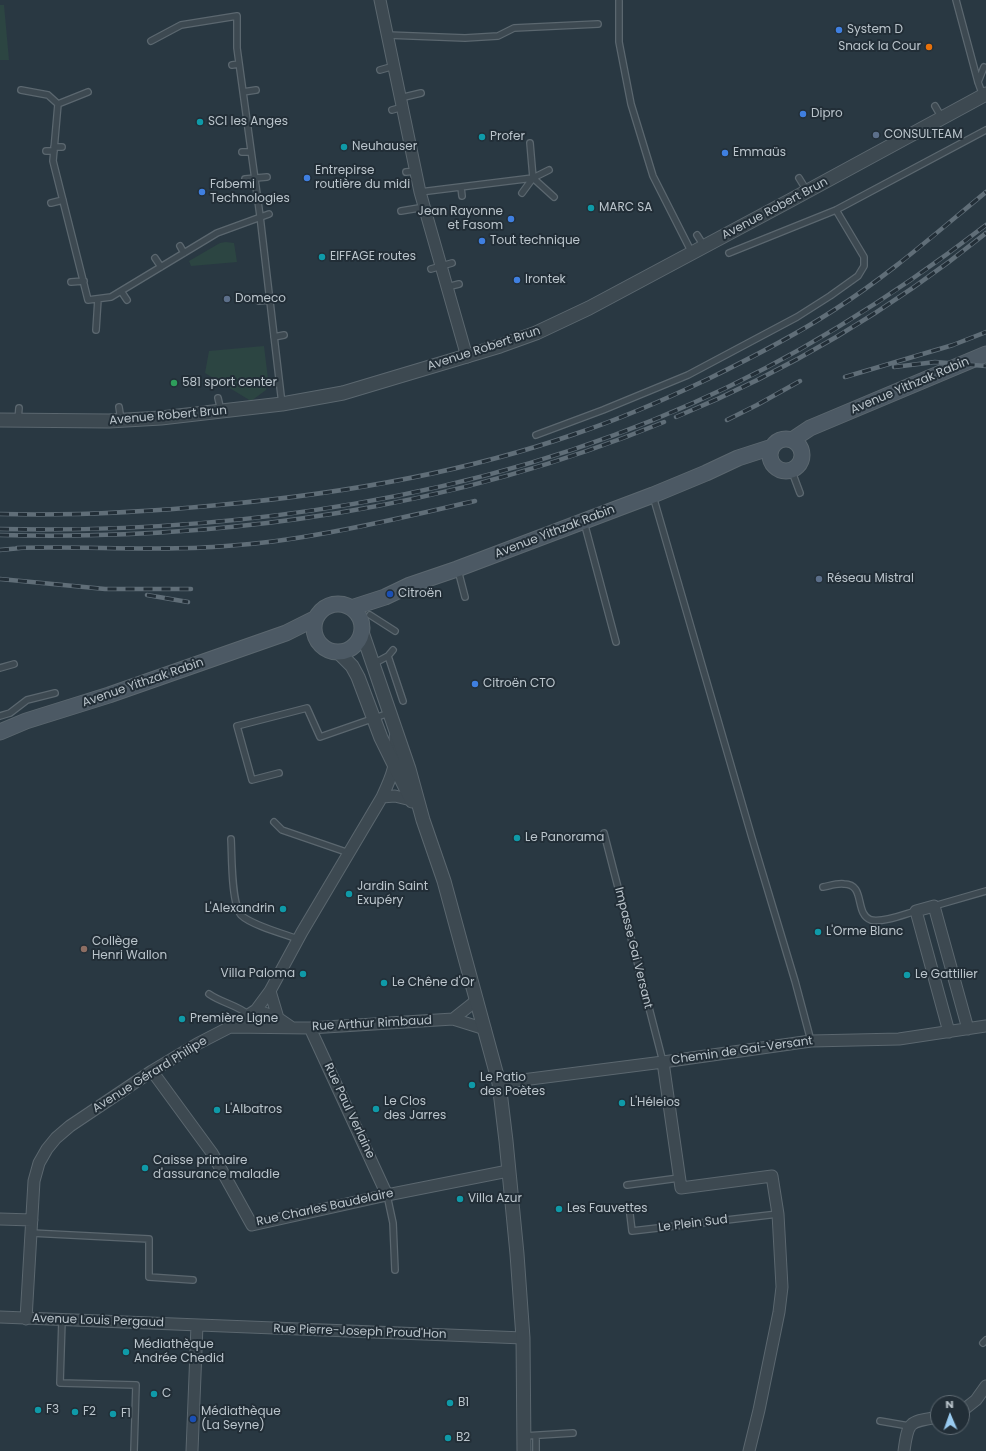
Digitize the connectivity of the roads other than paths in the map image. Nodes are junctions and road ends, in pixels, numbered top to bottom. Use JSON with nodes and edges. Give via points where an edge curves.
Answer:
{"nodes":[{"id":1,"x":380,"y":0,"type":"edge"},
{"id":2,"x":956,"y":0,"type":"edge"},
{"id":3,"x":619,"y":1,"type":"dead end"},
{"id":4,"x":598,"y":24,"type":"dead end"},
{"id":5,"x":387,"y":35,"type":"junction"},
{"id":6,"x":150,"y":41,"type":"dead end"},
{"id":7,"x":239,"y":64,"type":"junction"},
{"id":8,"x":232,"y":65,"type":"dead end"},
{"id":9,"x":394,"y":66,"type":"junction"},
{"id":10,"x":984,"y":67,"type":"dead end"},
{"id":11,"x":380,"y":70,"type":"dead end"},
{"id":12,"x":978,"y":82,"type":"junction"},
{"id":13,"x":21,"y":90,"type":"dead end"},
{"id":14,"x":256,"y":90,"type":"dead end"},
{"id":15,"x":88,"y":92,"type":"dead end"},
{"id":16,"x":243,"y":92,"type":"junction"},
{"id":17,"x":421,"y":93,"type":"dead end"},
{"id":18,"x":985,"y":95,"type":"edge"},
{"id":19,"x":58,"y":104,"type":"junction"},
{"id":20,"x":398,"y":105,"type":"junction"},
{"id":21,"x":935,"y":106,"type":"dead end"},
{"id":22,"x":942,"y":118,"type":"junction"},
{"id":23,"x":986,"y":130,"type":"edge"},
{"id":24,"x":530,"y":143,"type":"dead end"},
{"id":25,"x":62,"y":147,"type":"dead end"},
{"id":26,"x":54,"y":149,"type":"junction"},
{"id":27,"x":46,"y":151,"type":"dead end"},
{"id":28,"x":242,"y":152,"type":"dead end"},
{"id":29,"x":251,"y":152,"type":"junction"},
{"id":30,"x":549,"y":170,"type":"dead end"},
{"id":31,"x":267,"y":177,"type":"dead end"},
{"id":32,"x":533,"y":178,"type":"junction"},
{"id":33,"x":799,"y":178,"type":"dead end"},
{"id":34,"x":245,"y":179,"type":"dead end"},
{"id":35,"x":255,"y":179,"type":"junction"},
{"id":36,"x":461,"y":187,"type":"junction"},
{"id":37,"x":420,"y":192,"type":"junction"},
{"id":38,"x":807,"y":192,"type":"junction"},
{"id":39,"x":522,"y":193,"type":"dead end"},
{"id":40,"x":462,"y":196,"type":"dead end"},
{"id":41,"x":554,"y":197,"type":"dead end"},
{"id":42,"x":63,"y":200,"type":"junction"},
{"id":43,"x":51,"y":203,"type":"dead end"},
{"id":44,"x":425,"y":207,"type":"junction"},
{"id":45,"x":836,"y":210,"type":"junction"},
{"id":46,"x":402,"y":211,"type":"dead end"},
{"id":47,"x":269,"y":214,"type":"dead end"},
{"id":48,"x":260,"y":216,"type":"junction"},
{"id":49,"x":697,"y":235,"type":"dead end"},
{"id":50,"x":180,"y":246,"type":"dead end"},
{"id":51,"x":704,"y":246,"type":"junction"},
{"id":52,"x":184,"y":253,"type":"junction"},
{"id":53,"x":692,"y":253,"type":"junction"},
{"id":54,"x":729,"y":253,"type":"dead end"},
{"id":55,"x":155,"y":258,"type":"dead end"},
{"id":56,"x":162,"y":267,"type":"junction"},
{"id":57,"x":84,"y":281,"type":"junction"},
{"id":58,"x":71,"y":282,"type":"dead end"},
{"id":59,"x":459,"y":284,"type":"dead end"},
{"id":60,"x":448,"y":287,"type":"junction"},
{"id":61,"x":121,"y":291,"type":"junction"},
{"id":62,"x":98,"y":299,"type":"junction"},
{"id":63,"x":127,"y":300,"type":"dead end"},
{"id":64,"x":270,"y":300,"type":"junction"},
{"id":65,"x":260,"y":301,"type":"dead end"},
{"id":66,"x":96,"y":330,"type":"dead end"},
{"id":67,"x":284,"y":335,"type":"dead end"},
{"id":68,"x":274,"y":337,"type":"junction"},
{"id":69,"x":986,"y":354,"type":"edge"},
{"id":70,"x":467,"y":357,"type":"junction"},
{"id":71,"x":218,"y":398,"type":"dead end"},
{"id":72,"x":282,"y":404,"type":"junction"},
{"id":73,"x":119,"y":406,"type":"dead end"},
{"id":74,"x":221,"y":412,"type":"junction"},
{"id":75,"x":0,"y":420,"type":"edge"},
{"id":76,"x":121,"y":420,"type":"junction"},
{"id":77,"x":536,"y":435,"type":"dead end"},
{"id":78,"x":796,"y":445,"type":"junction"},
{"id":79,"x":772,"y":447,"type":"junction"},
{"id":80,"x":772,"y":462,"type":"junction"},
{"id":81,"x":726,"y":465,"type":"junction"},
{"id":82,"x":791,"y":469,"type":"junction"},
{"id":83,"x":800,"y":493,"type":"dead end"},
{"id":84,"x":653,"y":495,"type":"junction"},
{"id":85,"x":584,"y":522,"type":"junction"},
{"id":86,"x":457,"y":569,"type":"junction"},
{"id":87,"x":465,"y":596,"type":"dead end"},
{"id":88,"x":385,"y":597,"type":"junction"},
{"id":89,"x":351,"y":608,"type":"junction"},
{"id":90,"x":316,"y":618,"type":"junction"},
{"id":91,"x":365,"y":624,"type":"junction"},
{"id":92,"x":395,"y":631,"type":"dead end"},
{"id":93,"x":286,"y":633,"type":"junction"},
{"id":94,"x":317,"y":640,"type":"junction"},
{"id":95,"x":616,"y":642,"type":"dead end"},
{"id":96,"x":393,"y":650,"type":"dead end"},
{"id":97,"x":338,"y":652,"type":"junction"},
{"id":98,"x":388,"y":656,"type":"junction"},
{"id":99,"x":14,"y":664,"type":"dead end"},
{"id":100,"x":373,"y":664,"type":"junction"},
{"id":101,"x":0,"y":668,"type":"edge"},
{"id":102,"x":55,"y":693,"type":"dead end"},
{"id":103,"x":403,"y":701,"type":"dead end"},
{"id":104,"x":389,"y":713,"type":"junction"},
{"id":105,"x":0,"y":716,"type":"edge"},
{"id":106,"x":374,"y":718,"type":"junction"},
{"id":107,"x":395,"y":730,"type":"junction"},
{"id":108,"x":0,"y":732,"type":"edge"},
{"id":109,"x":395,"y":766,"type":"junction"},
{"id":110,"x":279,"y":773,"type":"dead end"},
{"id":111,"x":382,"y":797,"type":"junction"},
{"id":112,"x":411,"y":800,"type":"junction"},
{"id":113,"x":423,"y":820,"type":"junction"},
{"id":114,"x":274,"y":822,"type":"dead end"},
{"id":115,"x":604,"y":833,"type":"dead end"},
{"id":116,"x":231,"y":839,"type":"dead end"},
{"id":117,"x":349,"y":853,"type":"junction"},
{"id":118,"x":822,"y":887,"type":"dead end"},
{"id":119,"x":986,"y":891,"type":"edge"},
{"id":120,"x":934,"y":906,"type":"junction"},
{"id":121,"x":916,"y":911,"type":"junction"},
{"id":122,"x":298,"y":939,"type":"junction"},
{"id":123,"x":270,"y":991,"type":"junction"},
{"id":124,"x":209,"y":994,"type":"dead end"},
{"id":125,"x":477,"y":1000,"type":"junction"},
{"id":126,"x":252,"y":1013,"type":"junction"},
{"id":127,"x":278,"y":1018,"type":"junction"},
{"id":128,"x":453,"y":1019,"type":"junction"},
{"id":129,"x":986,"y":1026,"type":"edge"},
{"id":130,"x":230,"y":1027,"type":"junction"},
{"id":131,"x":264,"y":1027,"type":"junction"},
{"id":132,"x":291,"y":1027,"type":"junction"},
{"id":133,"x":310,"y":1028,"type":"junction"},
{"id":134,"x":485,"y":1029,"type":"junction"},
{"id":135,"x":968,"y":1029,"type":"junction"},
{"id":136,"x":949,"y":1032,"type":"junction"},
{"id":137,"x":811,"y":1041,"type":"junction"},
{"id":138,"x":662,"y":1062,"type":"junction"},
{"id":139,"x":152,"y":1070,"type":"junction"},
{"id":140,"x":499,"y":1084,"type":"junction"},
{"id":141,"x":508,"y":1171,"type":"junction"},
{"id":142,"x":679,"y":1178,"type":"junction"},
{"id":143,"x":627,"y":1185,"type":"dead end"},
{"id":144,"x":387,"y":1195,"type":"junction"},
{"id":145,"x":629,"y":1206,"type":"dead end"},
{"id":146,"x":778,"y":1214,"type":"junction"},
{"id":147,"x":0,"y":1219,"type":"edge"},
{"id":148,"x":32,"y":1220,"type":"junction"},
{"id":149,"x":31,"y":1233,"type":"junction"},
{"id":150,"x":395,"y":1270,"type":"dead end"},
{"id":151,"x":193,"y":1280,"type":"dead end"},
{"id":152,"x":0,"y":1317,"type":"edge"},
{"id":153,"x":26,"y":1319,"type":"junction"},
{"id":154,"x":62,"y":1320,"type":"junction"},
{"id":155,"x":197,"y":1325,"type":"junction"},
{"id":156,"x":523,"y":1338,"type":"junction"},
{"id":157,"x":986,"y":1386,"type":"edge"},
{"id":158,"x":970,"y":1405,"type":"edge"},
{"id":159,"x":930,"y":1418,"type":"edge"},
{"id":160,"x":880,"y":1421,"type":"dead end"},
{"id":161,"x":909,"y":1426,"type":"junction"},
{"id":162,"x":573,"y":1433,"type":"dead end"},
{"id":163,"x":530,"y":1436,"type":"junction"},
{"id":164,"x":134,"y":1451,"type":"edge"},
{"id":165,"x":192,"y":1451,"type":"edge"},
{"id":166,"x":524,"y":1451,"type":"edge"},
{"id":167,"x":536,"y":1451,"type":"edge"},
{"id":168,"x":749,"y":1451,"type":"edge"},
{"id":169,"x":904,"y":1451,"type":"edge"}],
"edges":[{"from":1,"to":5,"type":"street"},
{"from":2,"to":12,"type":"lane"},
{"from":3,"to":53,"type":"lane","via":[[619,42],[631,104],[653,176]]},
{"from":4,"to":5,"type":"lane","via":[[514,28],[498,36],[465,38]]},
{"from":5,"to":9,"type":"street"},
{"from":6,"to":7,"type":"lane","via":[[181,24],[237,16]]},
{"from":7,"to":8,"type":"lane"},
{"from":7,"to":16,"type":"lane"},
{"from":9,"to":11,"type":"lane"},
{"from":9,"to":20,"type":"street"},
{"from":10,"to":12,"type":"lane"},
{"from":12,"to":18,"type":"lane"},
{"from":13,"to":19,"type":"lane","via":[[48,95]]},
{"from":14,"to":16,"type":"lane"},
{"from":15,"to":19,"type":"lane"},
{"from":16,"to":29,"type":"lane"},
{"from":17,"to":20,"type":"lane"},
{"from":18,"to":22,"type":"street","name":"Avenue Robert Brun"},
{"from":19,"to":26,"type":"lane"},
{"from":20,"to":37,"type":"street","via":[[411,172]]},
{"from":21,"to":22,"type":"lane"},
{"from":22,"to":38,"type":"street","name":"Avenue Robert Brun"},
{"from":23,"to":45,"type":"lane"},
{"from":24,"to":32,"type":"lane"},
{"from":25,"to":26,"type":"lane"},
{"from":26,"to":27,"type":"lane"},
{"from":26,"to":42,"type":"lane","via":[[53,161]]},
{"from":28,"to":29,"type":"lane"},
{"from":29,"to":35,"type":"lane"},
{"from":30,"to":32,"type":"lane"},
{"from":31,"to":35,"type":"lane"},
{"from":32,"to":36,"type":"lane"},
{"from":32,"to":39,"type":"lane"},
{"from":32,"to":41,"type":"lane"},
{"from":33,"to":38,"type":"lane"},
{"from":34,"to":35,"type":"lane"},
{"from":35,"to":48,"type":"lane"},
{"from":36,"to":37,"type":"lane"},
{"from":36,"to":40,"type":"lane"},
{"from":37,"to":44,"type":"street"},
{"from":38,"to":51,"type":"street","name":"Avenue Robert Brun"},
{"from":42,"to":43,"type":"lane"},
{"from":42,"to":57,"type":"lane"},
{"from":44,"to":46,"type":"lane"},
{"from":44,"to":60,"type":"street"},
{"from":45,"to":54,"type":"lane"},
{"from":45,"to":77,"type":"lane","via":[[864,257],[864,266],[858,276],[797,317],[688,375]]},
{"from":47,"to":48,"type":"lane"},
{"from":48,"to":52,"type":"lane","via":[[217,233]]},
{"from":48,"to":64,"type":"lane"},
{"from":49,"to":51,"type":"lane"},
{"from":50,"to":52,"type":"lane"},
{"from":51,"to":53,"type":"street","name":"Avenue Robert Brun"},
{"from":52,"to":56,"type":"lane"},
{"from":53,"to":70,"type":"street","name":"Avenue Robert Brun","via":[[536,333]]},
{"from":55,"to":56,"type":"lane"},
{"from":56,"to":61,"type":"lane"},
{"from":57,"to":58,"type":"lane"},
{"from":57,"to":62,"type":"lane","via":[[88,300]]},
{"from":59,"to":60,"type":"lane"},
{"from":60,"to":70,"type":"street"},
{"from":61,"to":62,"type":"lane","via":[[111,297]]},
{"from":61,"to":63,"type":"lane"},
{"from":62,"to":66,"type":"lane"},
{"from":64,"to":65,"type":"lane"},
{"from":64,"to":68,"type":"lane"},
{"from":67,"to":68,"type":"lane"},
{"from":68,"to":72,"type":"lane"},
{"from":69,"to":78,"type":"main road","name":"Avenue Yithzak Rabin","via":[[810,428]]},
{"from":70,"to":72,"type":"street","name":"Avenue Robert Brun","via":[[343,393]]},
{"from":71,"to":74,"type":"lane"},
{"from":72,"to":74,"type":"street","name":"Avenue Robert Brun"},
{"from":73,"to":76,"type":"lane"},
{"from":74,"to":76,"type":"street","name":"Avenue Robert Brun"},
{"from":75,"to":76,"type":"street","name":"Avenue Robert Brun","via":[[19,414]]},
{"from":78,"to":79,"type":"main road","via":[[783,439]]},
{"from":78,"to":82,"type":"main road","via":[[801,458],[797,466]]},
{"from":79,"to":80,"type":"main road"},
{"from":79,"to":81,"type":"main road"},
{"from":80,"to":81,"type":"main road"},
{"from":80,"to":82,"type":"main road","via":[[781,470]]},
{"from":81,"to":84,"type":"main road","name":"Avenue Yithzak Rabin"},
{"from":82,"to":83,"type":"lane"},
{"from":84,"to":85,"type":"main road","name":"Avenue Yithzak Rabin"},
{"from":84,"to":137,"type":"lane","via":[[796,981]]},
{"from":85,"to":86,"type":"main road","name":"Avenue Yithzak Rabin"},
{"from":85,"to":95,"type":"lane"},
{"from":86,"to":87,"type":"lane"},
{"from":86,"to":88,"type":"main road","name":"Avenue Yithzak Rabin","via":[[410,585]]},
{"from":88,"to":89,"type":"main road","name":"Avenue Yithzak Rabin"},
{"from":88,"to":91,"type":"main road","name":"Avenue Yithzak Rabin"},
{"from":89,"to":90,"type":"main road","via":[[335,604],[324,609]]},
{"from":89,"to":91,"type":"main road"},
{"from":90,"to":93,"type":"main road","name":"Avenue Yithzak Rabin"},
{"from":90,"to":94,"type":"main road","via":[[314,632]]},
{"from":91,"to":92,"type":"lane"},
{"from":91,"to":97,"type":"main road","via":[[359,640],[346,650]]},
{"from":91,"to":100,"type":"street"},
{"from":93,"to":94,"type":"main road"},
{"from":93,"to":108,"type":"main road","name":"Avenue Yithzak Rabin"},
{"from":94,"to":97,"type":"main road","via":[[326,648]]},
{"from":96,"to":98,"type":"lane"},
{"from":97,"to":106,"type":"street","via":[[355,671]]},
{"from":98,"to":100,"type":"lane"},
{"from":98,"to":103,"type":"lane"},
{"from":99,"to":101,"type":"lane"},
{"from":100,"to":104,"type":"street"},
{"from":102,"to":105,"type":"lane","via":[[27,700],[10,713]]},
{"from":104,"to":106,"type":"lane"},
{"from":104,"to":107,"type":"street"},
{"from":106,"to":109,"type":"street"},
{"from":106,"to":110,"type":"lane","via":[[320,737],[307,708],[237,726],[252,780]]},
{"from":107,"to":109,"type":"street","name":"Avenue Gérard Philipe"},
{"from":107,"to":113,"type":"street"},
{"from":109,"to":111,"type":"street","name":"Avenue Gérard Philipe"},
{"from":109,"to":112,"type":"street"},
{"from":111,"to":112,"type":"street","via":[[395,796]]},
{"from":111,"to":117,"type":"street","name":"Avenue Gérard Philipe"},
{"from":112,"to":113,"type":"street"},
{"from":113,"to":125,"type":"street","via":[[444,881]]},
{"from":114,"to":117,"type":"lane","via":[[282,830]]},
{"from":115,"to":138,"type":"lane","name":"Impasse Gai Versant"},
{"from":116,"to":122,"type":"lane","via":[[234,898],[238,911],[257,924]]},
{"from":117,"to":122,"type":"street","name":"Avenue Gérard Philipe"},
{"from":118,"to":121,"type":"lane","via":[[852,885],[863,912],[870,919],[880,921]]},
{"from":119,"to":120,"type":"lane"},
{"from":120,"to":121,"type":"street"},
{"from":120,"to":135,"type":"street"},
{"from":121,"to":136,"type":"street"},
{"from":122,"to":123,"type":"street","name":"Avenue Gérard Philipe"},
{"from":123,"to":126,"type":"street","name":"Avenue Gérard Philipe"},
{"from":123,"to":127,"type":"street"},
{"from":124,"to":126,"type":"lane"},
{"from":125,"to":128,"type":"street"},
{"from":125,"to":134,"type":"street"},
{"from":126,"to":127,"type":"street"},
{"from":126,"to":130,"type":"street","name":"Avenue Gérard Philipe"},
{"from":126,"to":131,"type":"street"},
{"from":127,"to":132,"type":"street"},
{"from":128,"to":133,"type":"street","name":"Rue Arthur Rimbaud"},
{"from":128,"to":134,"type":"street","name":"Rue Arthur Rimbaud"},
{"from":129,"to":135,"type":"street","name":"Chemin de Gai-Versant"},
{"from":130,"to":131,"type":"street","name":"Rue Arthur Rimbaud"},
{"from":130,"to":139,"type":"street","name":"Avenue Gérard Philipe"},
{"from":131,"to":132,"type":"street","name":"Rue Arthur Rimbaud"},
{"from":132,"to":133,"type":"street","name":"Rue Arthur Rimbaud"},
{"from":133,"to":144,"type":"street","name":"Rue Paul Verlaine"},
{"from":134,"to":140,"type":"street"},
{"from":135,"to":136,"type":"street","name":"Chemin de Gai-Versant"},
{"from":136,"to":137,"type":"street","name":"Chemin de Gai-Versant","via":[[899,1039]]},
{"from":137,"to":138,"type":"street","name":"Chemin de Gai-Versant"},
{"from":138,"to":140,"type":"street","name":"Chemin de Gai-Versant"},
{"from":138,"to":142,"type":"street"},
{"from":139,"to":144,"type":"street","name":"Rue Charles Baudelaire","via":[[212,1153],[252,1225]]},
{"from":139,"to":148,"type":"street","name":"Avenue Gérard Philipe","via":[[70,1126],[47,1149],[34,1181]]},
{"from":140,"to":141,"type":"street"},
{"from":141,"to":144,"type":"street","name":"Rue Charles Baudelaire"},
{"from":141,"to":156,"type":"street"},
{"from":142,"to":143,"type":"lane"},
{"from":142,"to":146,"type":"street","via":[[681,1188],[772,1176]]},
{"from":144,"to":150,"type":"lane","via":[[393,1223]]},
{"from":145,"to":146,"type":"lane","name":"Le Plein Sud","via":[[632,1231]]},
{"from":146,"to":168,"type":"street","via":[[782,1287],[779,1312]]},
{"from":147,"to":148,"type":"street"},
{"from":148,"to":149,"type":"street","name":"Avenue Gérard Philipe"},
{"from":149,"to":151,"type":"lane","via":[[150,1239],[149,1277]]},
{"from":149,"to":153,"type":"street","name":"Avenue Gérard Philipe"},
{"from":152,"to":153,"type":"street","name":"Avenue Louis Pergaud"},
{"from":153,"to":154,"type":"street","name":"Avenue Louis Pergaud"},
{"from":154,"to":155,"type":"street","name":"Avenue Louis Pergaud"},
{"from":154,"to":164,"type":"lane","via":[[60,1383],[136,1385]]},
{"from":155,"to":156,"type":"street","name":"Rue Pierre-Joseph Proud'Hon"},
{"from":155,"to":165,"type":"street"},
{"from":156,"to":163,"type":"street"},
{"from":157,"to":158,"type":"street"},
{"from":159,"to":161,"type":"street"},
{"from":160,"to":161,"type":"lane"},
{"from":161,"to":169,"type":"street"},
{"from":162,"to":163,"type":"lane"},
{"from":163,"to":166,"type":"street"},
{"from":163,"to":167,"type":"lane"}]}
